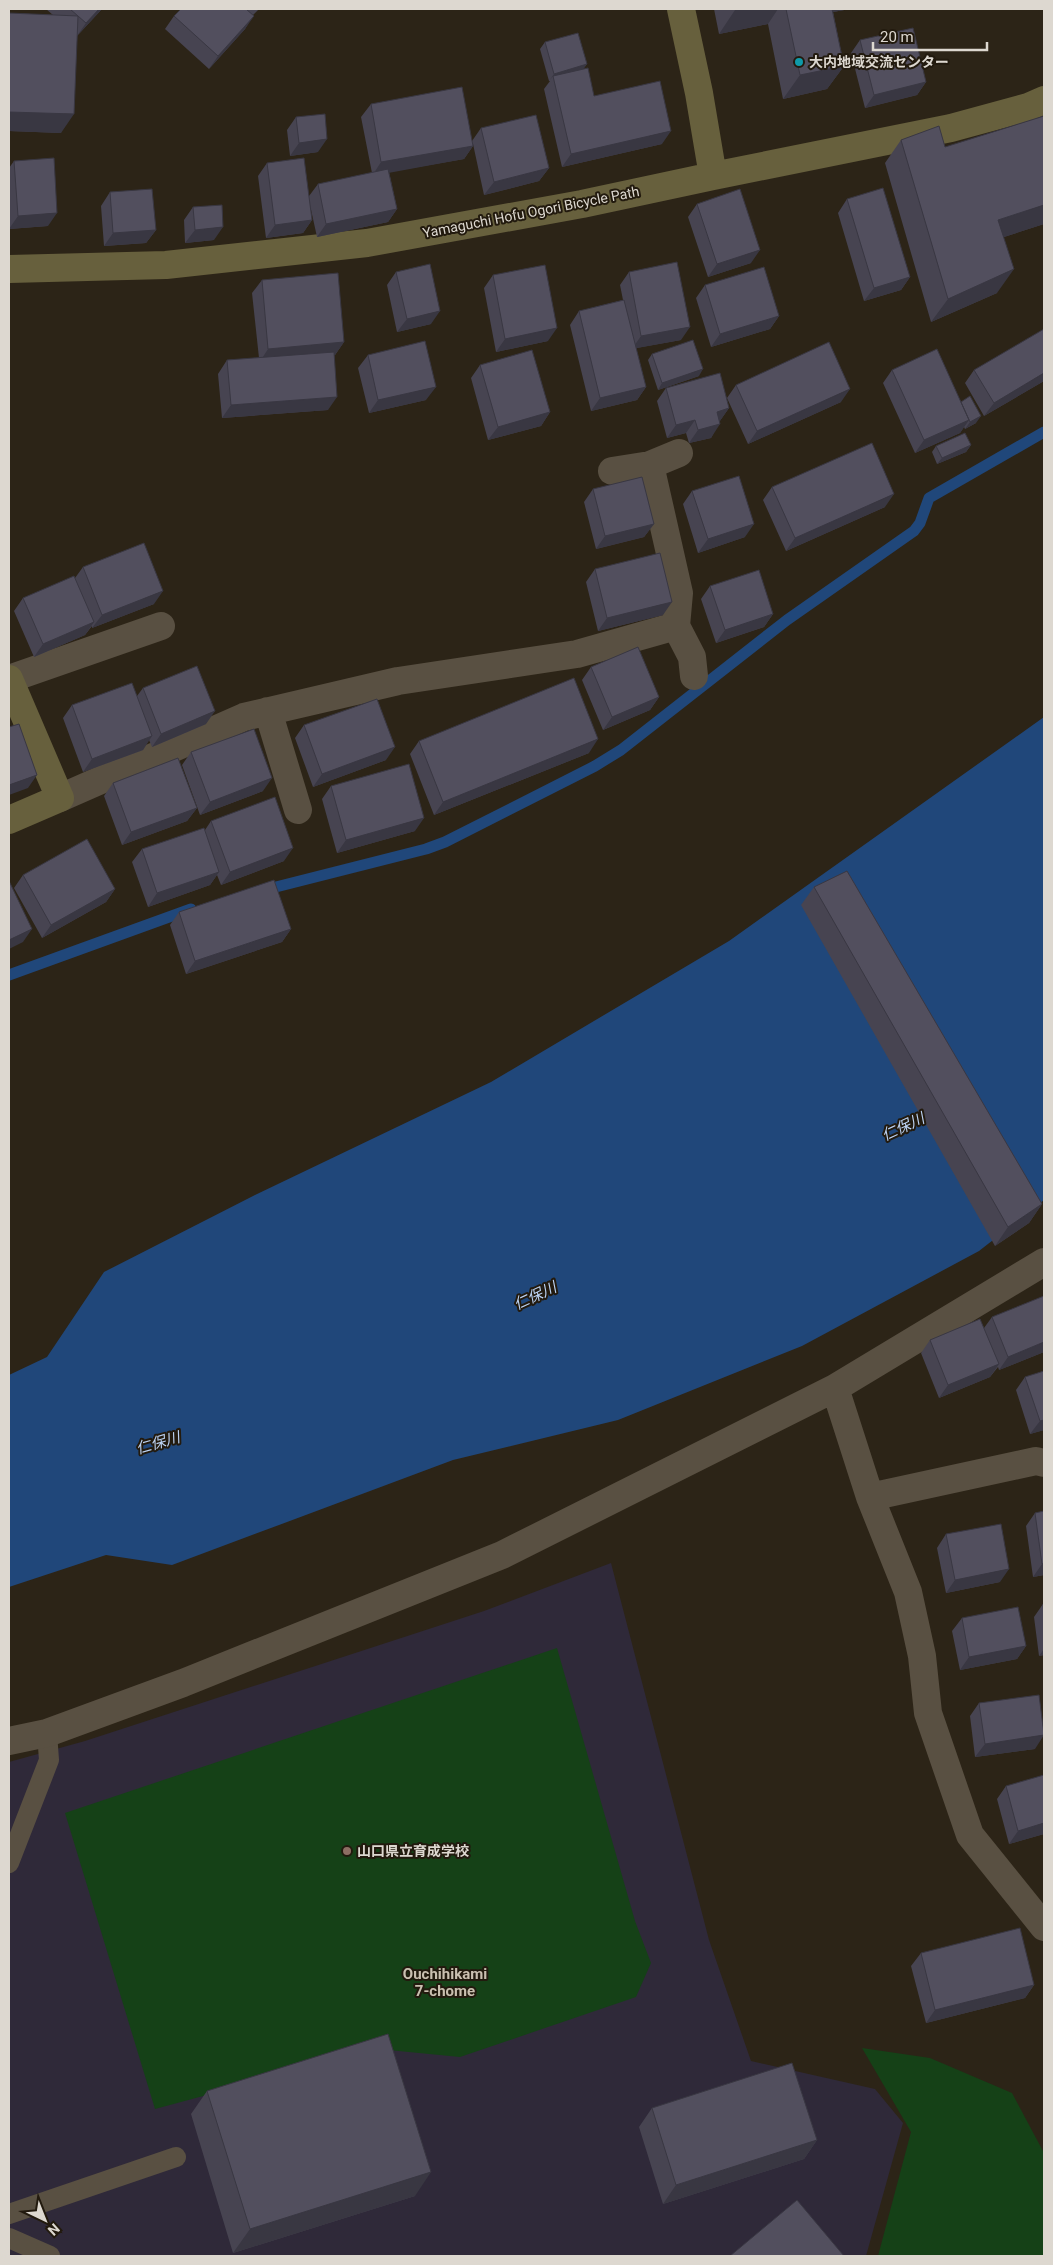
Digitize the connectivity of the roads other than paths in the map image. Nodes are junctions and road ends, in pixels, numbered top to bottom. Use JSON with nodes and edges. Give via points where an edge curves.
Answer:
{"nodes":[{"id":1,"x":681,"y":9,"type":"edge"},
{"id":2,"x":1044,"y":100,"type":"edge"},
{"id":3,"x":713,"y":176,"type":"junction"},
{"id":4,"x":9,"y":268,"type":"edge"},
{"id":5,"x":679,"y":453,"type":"dead end"},
{"id":6,"x":650,"y":465,"type":"junction"},
{"id":7,"x":612,"y":471,"type":"dead end"},
{"id":8,"x":160,"y":626,"type":"dead end"},
{"id":9,"x":676,"y":626,"type":"junction"},
{"id":10,"x":694,"y":676,"type":"dead end"},
{"id":11,"x":9,"y":679,"type":"edge"},
{"id":12,"x":268,"y":711,"type":"junction"},
{"id":13,"x":60,"y":798,"type":"junction"},
{"id":14,"x":298,"y":810,"type":"dead end"},
{"id":15,"x":9,"y":820,"type":"edge"},
{"id":16,"x":1044,"y":1262,"type":"edge"},
{"id":17,"x":835,"y":1388,"type":"junction"},
{"id":18,"x":1044,"y":1463,"type":"edge"},
{"id":19,"x":870,"y":1497,"type":"junction"},
{"id":20,"x":47,"y":1733,"type":"junction"},
{"id":21,"x":9,"y":1741,"type":"edge"},
{"id":22,"x":9,"y":1863,"type":"edge"},
{"id":23,"x":1044,"y":1927,"type":"edge"},
{"id":24,"x":176,"y":2157,"type":"dead end"},
{"id":25,"x":9,"y":2214,"type":"edge"},
{"id":26,"x":9,"y":2238,"type":"edge"},
{"id":27,"x":50,"y":2256,"type":"edge"}],
"edges":[{"from":1,"to":3,"type":"main road"},
{"from":2,"to":3,"type":"main road","name":"Yamaguchi Hofu Ogori Bicycle Path","via":[[951,128]]},
{"from":3,"to":4,"type":"main road","name":"Yamaguchi Hofu Ogori Bicycle Path","via":[[367,244],[166,265]]},
{"from":5,"to":6,"type":"street"},
{"from":6,"to":7,"type":"street"},
{"from":6,"to":9,"type":"street","via":[[679,593]]},
{"from":8,"to":11,"type":"street"},
{"from":9,"to":10,"type":"street","via":[[692,657]]},
{"from":9,"to":12,"type":"street","via":[[577,654],[398,682]]},
{"from":11,"to":13,"type":"main road"},
{"from":12,"to":13,"type":"street","via":[[244,717]]},
{"from":12,"to":14,"type":"street"},
{"from":13,"to":15,"type":"main road"},
{"from":16,"to":17,"type":"street"},
{"from":17,"to":19,"type":"street"},
{"from":17,"to":20,"type":"street","via":[[502,1555],[183,1683]]},
{"from":18,"to":19,"type":"street","via":[[1036,1461]]},
{"from":19,"to":23,"type":"street","via":[[908,1592],[922,1656],[928,1713],[970,1835]]},
{"from":20,"to":21,"type":"street"},
{"from":20,"to":22,"type":"lane","via":[[49,1760]]},
{"from":24,"to":25,"type":"lane"},
{"from":26,"to":27,"type":"lane"}]}
